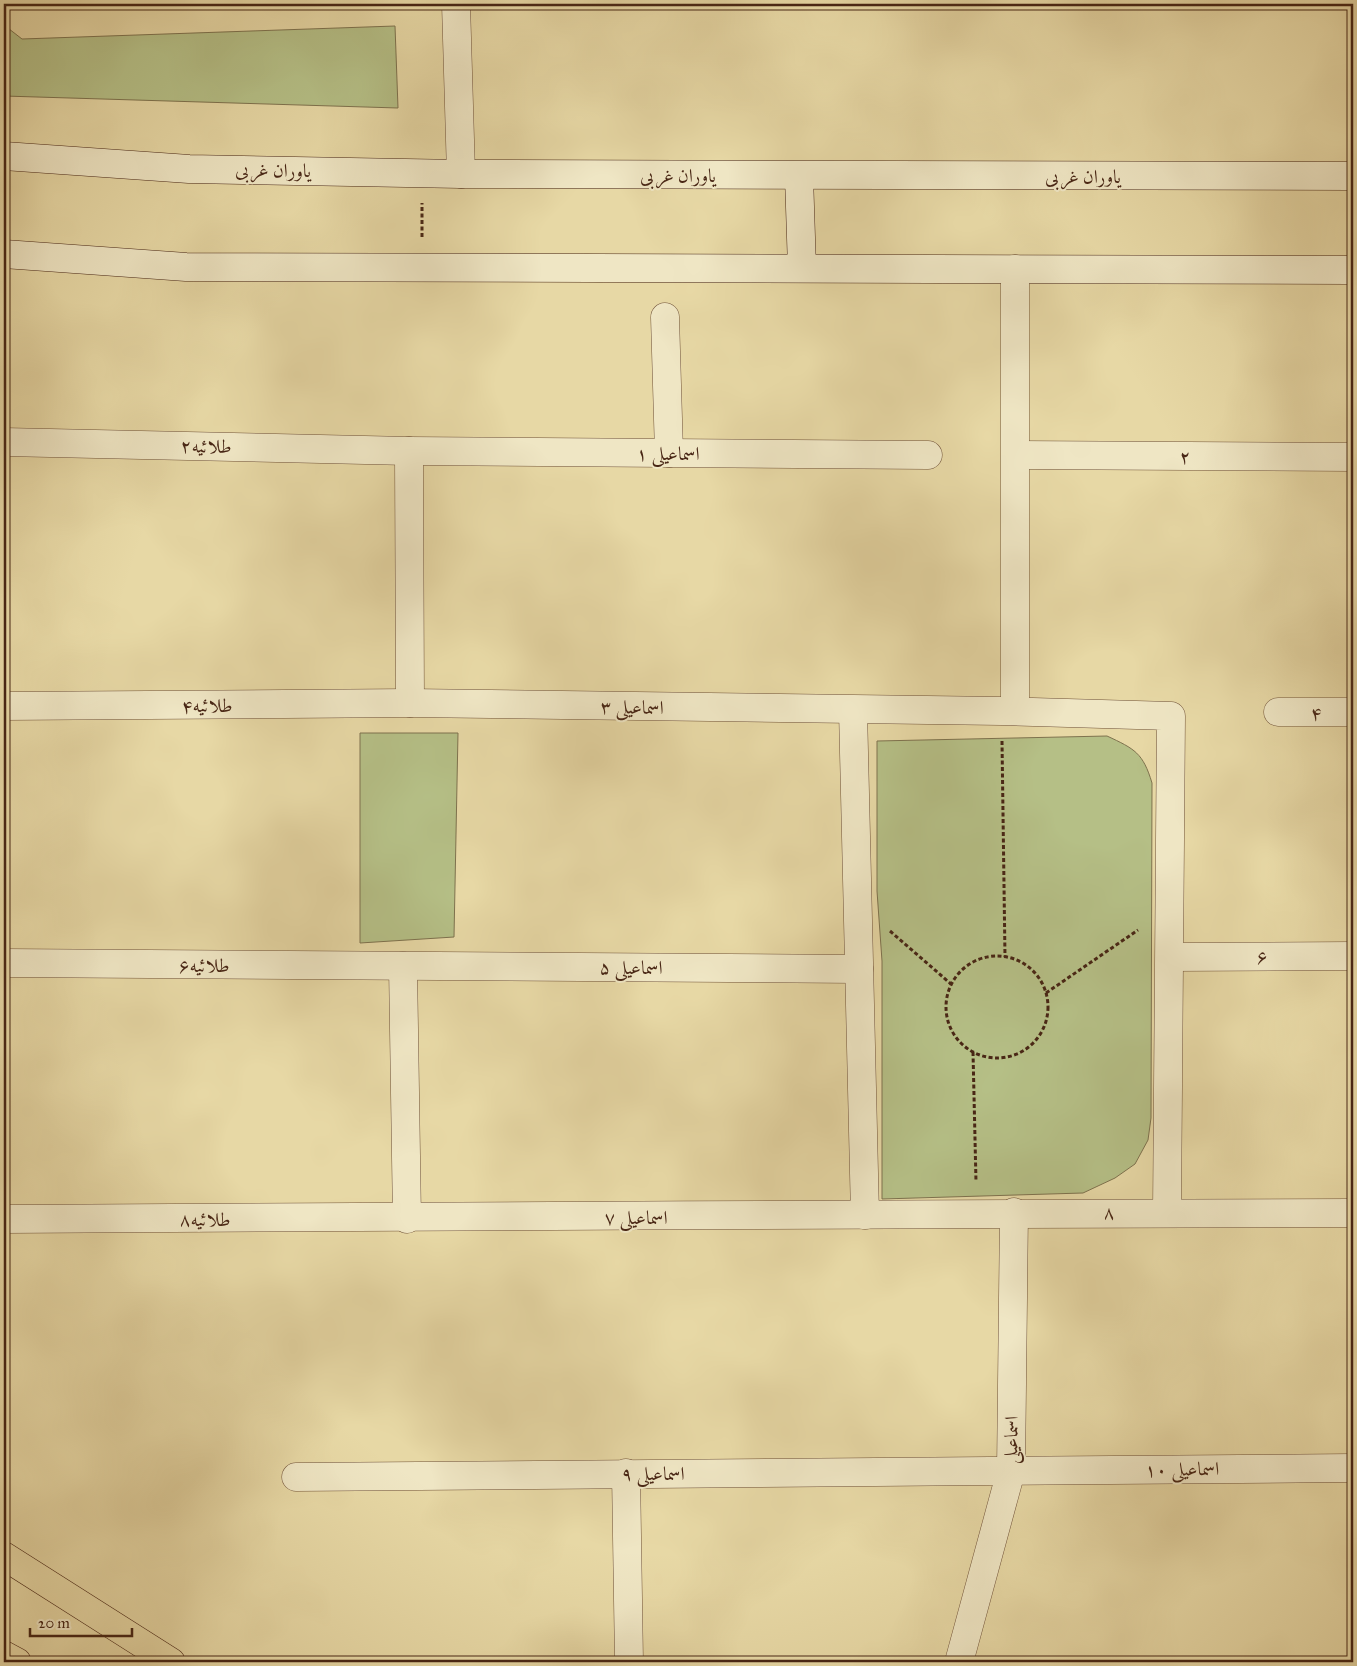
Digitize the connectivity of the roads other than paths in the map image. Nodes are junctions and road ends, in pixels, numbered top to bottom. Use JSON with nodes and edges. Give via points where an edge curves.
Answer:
{"nodes":[{"id":1,"x":456,"y":4,"type":"edge"},
{"id":2,"x":4,"y":156,"type":"edge"},
{"id":3,"x":461,"y":174,"type":"junction"},
{"id":4,"x":799,"y":176,"type":"junction"},
{"id":5,"x":1353,"y":176,"type":"edge"},
{"id":6,"x":4,"y":254,"type":"edge"},
{"id":7,"x":802,"y":268,"type":"junction"},
{"id":8,"x":1015,"y":269,"type":"junction"},
{"id":9,"x":1353,"y":270,"type":"edge"},
{"id":10,"x":665,"y":317,"type":"dead end"},
{"id":11,"x":4,"y":442,"type":"edge"},
{"id":12,"x":409,"y":451,"type":"junction"},
{"id":13,"x":669,"y":453,"type":"junction"},
{"id":14,"x":928,"y":455,"type":"dead end"},
{"id":15,"x":1017,"y":455,"type":"junction"},
{"id":16,"x":1353,"y":457,"type":"edge"},
{"id":17,"x":410,"y":704,"type":"junction"},
{"id":18,"x":4,"y":706,"type":"edge"},
{"id":19,"x":853,"y":710,"type":"junction"},
{"id":20,"x":1008,"y":711,"type":"junction"},
{"id":21,"x":1278,"y":712,"type":"dead end"},
{"id":22,"x":1353,"y":712,"type":"edge"},
{"id":23,"x":1353,"y":956,"type":"edge"},
{"id":24,"x":1171,"y":957,"type":"junction"},
{"id":25,"x":4,"y":963,"type":"edge"},
{"id":26,"x":403,"y":966,"type":"junction"},
{"id":27,"x":859,"y":968,"type":"junction"},
{"id":28,"x":1014,"y":1212,"type":"junction"},
{"id":29,"x":1167,"y":1212,"type":"junction"},
{"id":30,"x":1353,"y":1213,"type":"edge"},
{"id":31,"x":865,"y":1215,"type":"junction"},
{"id":32,"x":4,"y":1219,"type":"edge"},
{"id":33,"x":407,"y":1219,"type":"junction"},
{"id":34,"x":1353,"y":1468,"type":"edge"},
{"id":35,"x":1011,"y":1471,"type":"junction"},
{"id":36,"x":626,"y":1473,"type":"junction"},
{"id":37,"x":296,"y":1477,"type":"dead end"},
{"id":38,"x":4,"y":1556,"type":"edge"},
{"id":39,"x":4,"y":1655,"type":"edge"},
{"id":40,"x":17,"y":1662,"type":"edge"},
{"id":41,"x":171,"y":1662,"type":"edge"},
{"id":42,"x":629,"y":1662,"type":"edge"},
{"id":43,"x":959,"y":1662,"type":"edge"}],
"edges":[{"from":1,"to":3,"type":"street"},
{"from":2,"to":3,"type":"street","name":"یاوران غربی","via":[[189,169]]},
{"from":3,"to":4,"type":"street","name":"یاوران غربی"},
{"from":4,"to":5,"type":"street","name":"یاوران غربی"},
{"from":4,"to":7,"type":"street"},
{"from":6,"to":7,"type":"street","via":[[186,267]]},
{"from":7,"to":8,"type":"street"},
{"from":8,"to":9,"type":"street"},
{"from":8,"to":15,"type":"street"},
{"from":10,"to":13,"type":"street"},
{"from":11,"to":12,"type":"street","name":"طلائیه۲"},
{"from":12,"to":13,"type":"street","name":"اسماعیلی ۱"},
{"from":12,"to":17,"type":"street"},
{"from":13,"to":14,"type":"street","name":"اسماعیلی ۱"},
{"from":15,"to":16,"type":"street","name":"۲"},
{"from":15,"to":20,"type":"street"},
{"from":17,"to":18,"type":"street","name":"طلائیه۴"},
{"from":17,"to":19,"type":"street","name":"اسماعیلی ۳"},
{"from":19,"to":20,"type":"street","name":"اسماعیلی ۳"},
{"from":19,"to":27,"type":"street"},
{"from":20,"to":24,"type":"street","name":"اسماعیلی ۳","via":[[1171,716]]},
{"from":21,"to":22,"type":"street","name":"۴"},
{"from":23,"to":24,"type":"street","name":"۶"},
{"from":24,"to":29,"type":"street"},
{"from":25,"to":26,"type":"street","name":"طلائیه۶"},
{"from":26,"to":27,"type":"street","name":"اسماعیلی ۵"},
{"from":26,"to":33,"type":"street"},
{"from":27,"to":31,"type":"street"},
{"from":28,"to":29,"type":"street","name":"۸"},
{"from":28,"to":31,"type":"street","name":"۸"},
{"from":28,"to":35,"type":"street","name":"اسماعیلی"},
{"from":29,"to":30,"type":"street","name":"۸"},
{"from":31,"to":33,"type":"street","name":"اسماعیلی ۷"},
{"from":32,"to":33,"type":"street","name":"طلائیه۸"},
{"from":34,"to":35,"type":"street","name":"اسماعیلی ۱۰"},
{"from":35,"to":36,"type":"street","name":"اسماعیلی ۹"},
{"from":35,"to":43,"type":"street","name":"اسماعیلی"},
{"from":36,"to":37,"type":"street","name":"اسماعیلی ۹"},
{"from":36,"to":42,"type":"street"},
{"from":38,"to":41,"type":"main road"},
{"from":39,"to":40,"type":"main road"}]}
